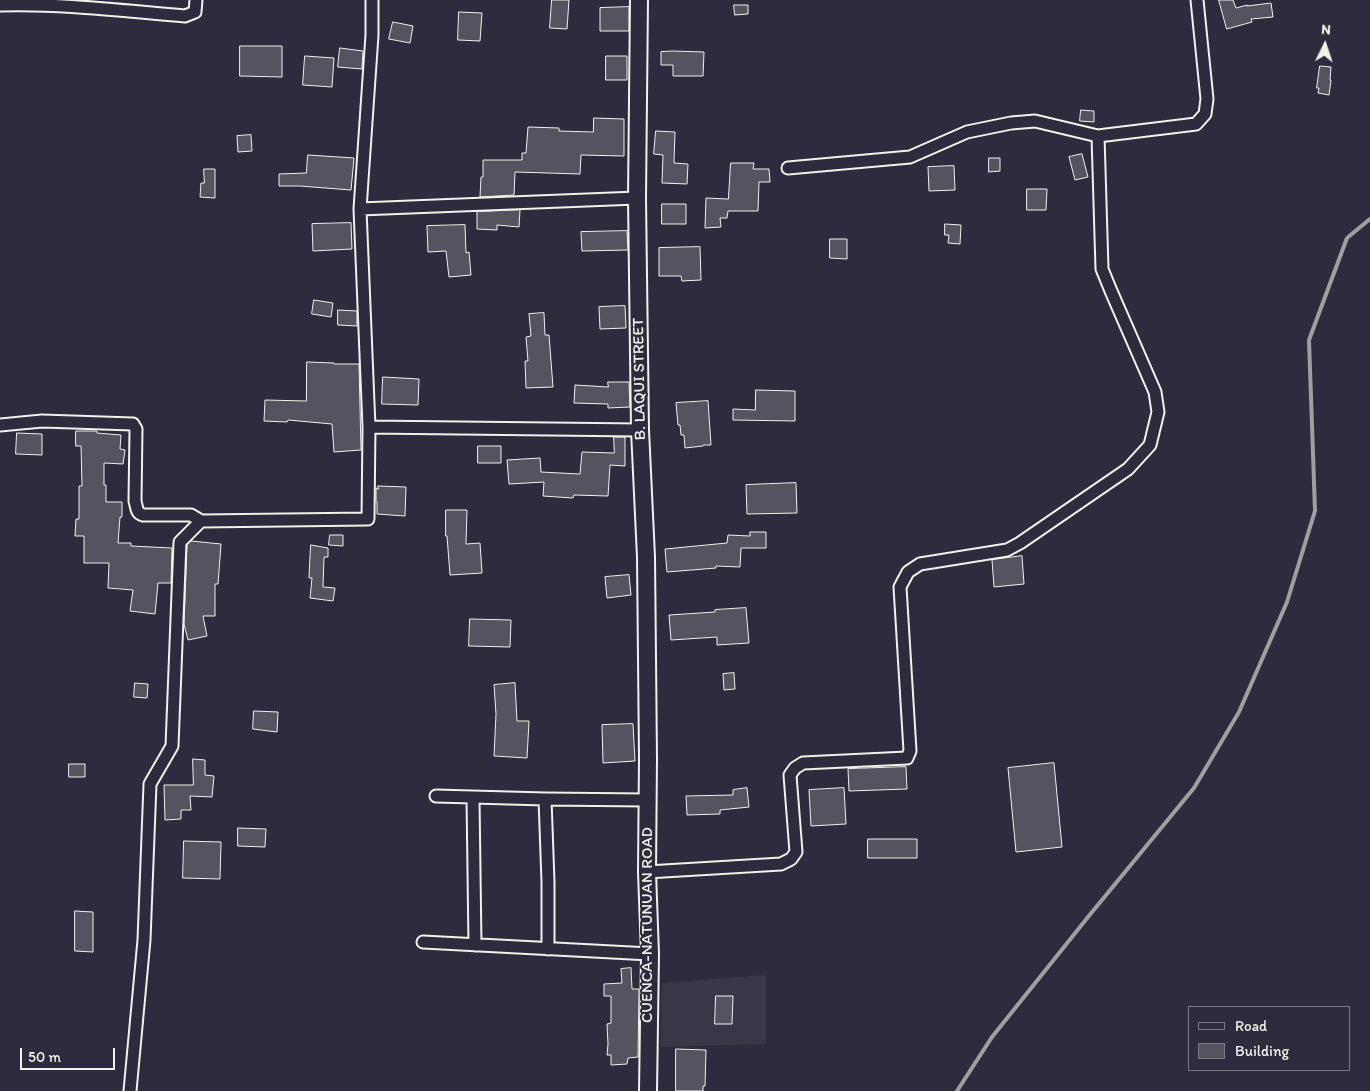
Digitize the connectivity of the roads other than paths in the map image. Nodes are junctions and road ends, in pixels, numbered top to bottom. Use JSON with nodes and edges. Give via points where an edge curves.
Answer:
{"nodes":[{"id":1,"x":196,"y":0,"type":"edge"},
{"id":2,"x":372,"y":0,"type":"edge"},
{"id":3,"x":639,"y":0,"type":"edge"},
{"id":4,"x":1197,"y":0,"type":"edge"},
{"id":5,"x":0,"y":5,"type":"edge"},
{"id":6,"x":1098,"y":136,"type":"junction"},
{"id":7,"x":788,"y":168,"type":"dead end"},
{"id":8,"x":637,"y":198,"type":"junction"},
{"id":9,"x":360,"y":209,"type":"junction"},
{"id":10,"x":0,"y":425,"type":"edge"},
{"id":11,"x":369,"y":427,"type":"junction"},
{"id":12,"x":640,"y":430,"type":"junction"},
{"id":13,"x":201,"y":521,"type":"junction"},
{"id":14,"x":648,"y":758,"type":"joint"},
{"id":15,"x":436,"y":796,"type":"dead end"},
{"id":16,"x":473,"y":798,"type":"junction"},
{"id":17,"x":545,"y":799,"type":"junction"},
{"id":18,"x":647,"y":800,"type":"junction"},
{"id":19,"x":647,"y":872,"type":"junction"},
{"id":20,"x":422,"y":942,"type":"dead end"},
{"id":21,"x":475,"y":945,"type":"junction"},
{"id":22,"x":548,"y":949,"type":"junction"},
{"id":23,"x":650,"y":954,"type":"junction"},
{"id":24,"x":130,"y":1091,"type":"edge"},
{"id":25,"x":648,"y":1091,"type":"edge"}],
"edges":[{"from":1,"to":5,"type":"street","via":[[195,12],[185,16],[29,4]]},
{"from":2,"to":9,"type":"street"},
{"from":3,"to":8,"type":"main road","name":"B. LAQUI STREET"},
{"from":4,"to":6,"type":"street","via":[[1207,100],[1205,114],[1196,124]]},
{"from":6,"to":7,"type":"street","via":[[1035,121],[1011,123],[967,132],[910,157]]},
{"from":6,"to":19,"type":"street","via":[[1102,269],[1155,392],[1158,412],[1150,445],[1128,469],[1007,550],[920,564],[908,572],[900,587],[910,751],[907,758],[803,763],[794,768],[790,775],[796,852],[792,858],[782,864]]},
{"from":8,"to":9,"type":"street"},
{"from":8,"to":12,"type":"main road","name":"B. LAQUI STREET"},
{"from":9,"to":11,"type":"street"},
{"from":10,"to":13,"type":"street","via":[[42,421],[133,424],[136,429],[136,501],[139,514],[192,515]]},
{"from":11,"to":12,"type":"street"},
{"from":11,"to":13,"type":"street","via":[[368,519]]},
{"from":12,"to":14,"type":"main road","name":"B. LAQUI STREET","via":[[646,557]]},
{"from":13,"to":24,"type":"street","via":[[180,542],[172,746],[150,784],[144,940]]},
{"from":14,"to":18,"type":"main road","name":"CUENCA-NATUNUAN ROAD"},
{"from":15,"to":16,"type":"street"},
{"from":16,"to":17,"type":"street"},
{"from":16,"to":21,"type":"street"},
{"from":17,"to":18,"type":"street"},
{"from":17,"to":22,"type":"street"},
{"from":18,"to":19,"type":"main road","name":"CUENCA-NATUNUAN ROAD"},
{"from":19,"to":23,"type":"main road","name":"CUENCA-NATUNUAN ROAD"},
{"from":20,"to":21,"type":"street"},
{"from":21,"to":22,"type":"street"},
{"from":22,"to":23,"type":"street"},
{"from":23,"to":25,"type":"main road","name":"CUENCA-NATUNUAN ROAD"}]}
